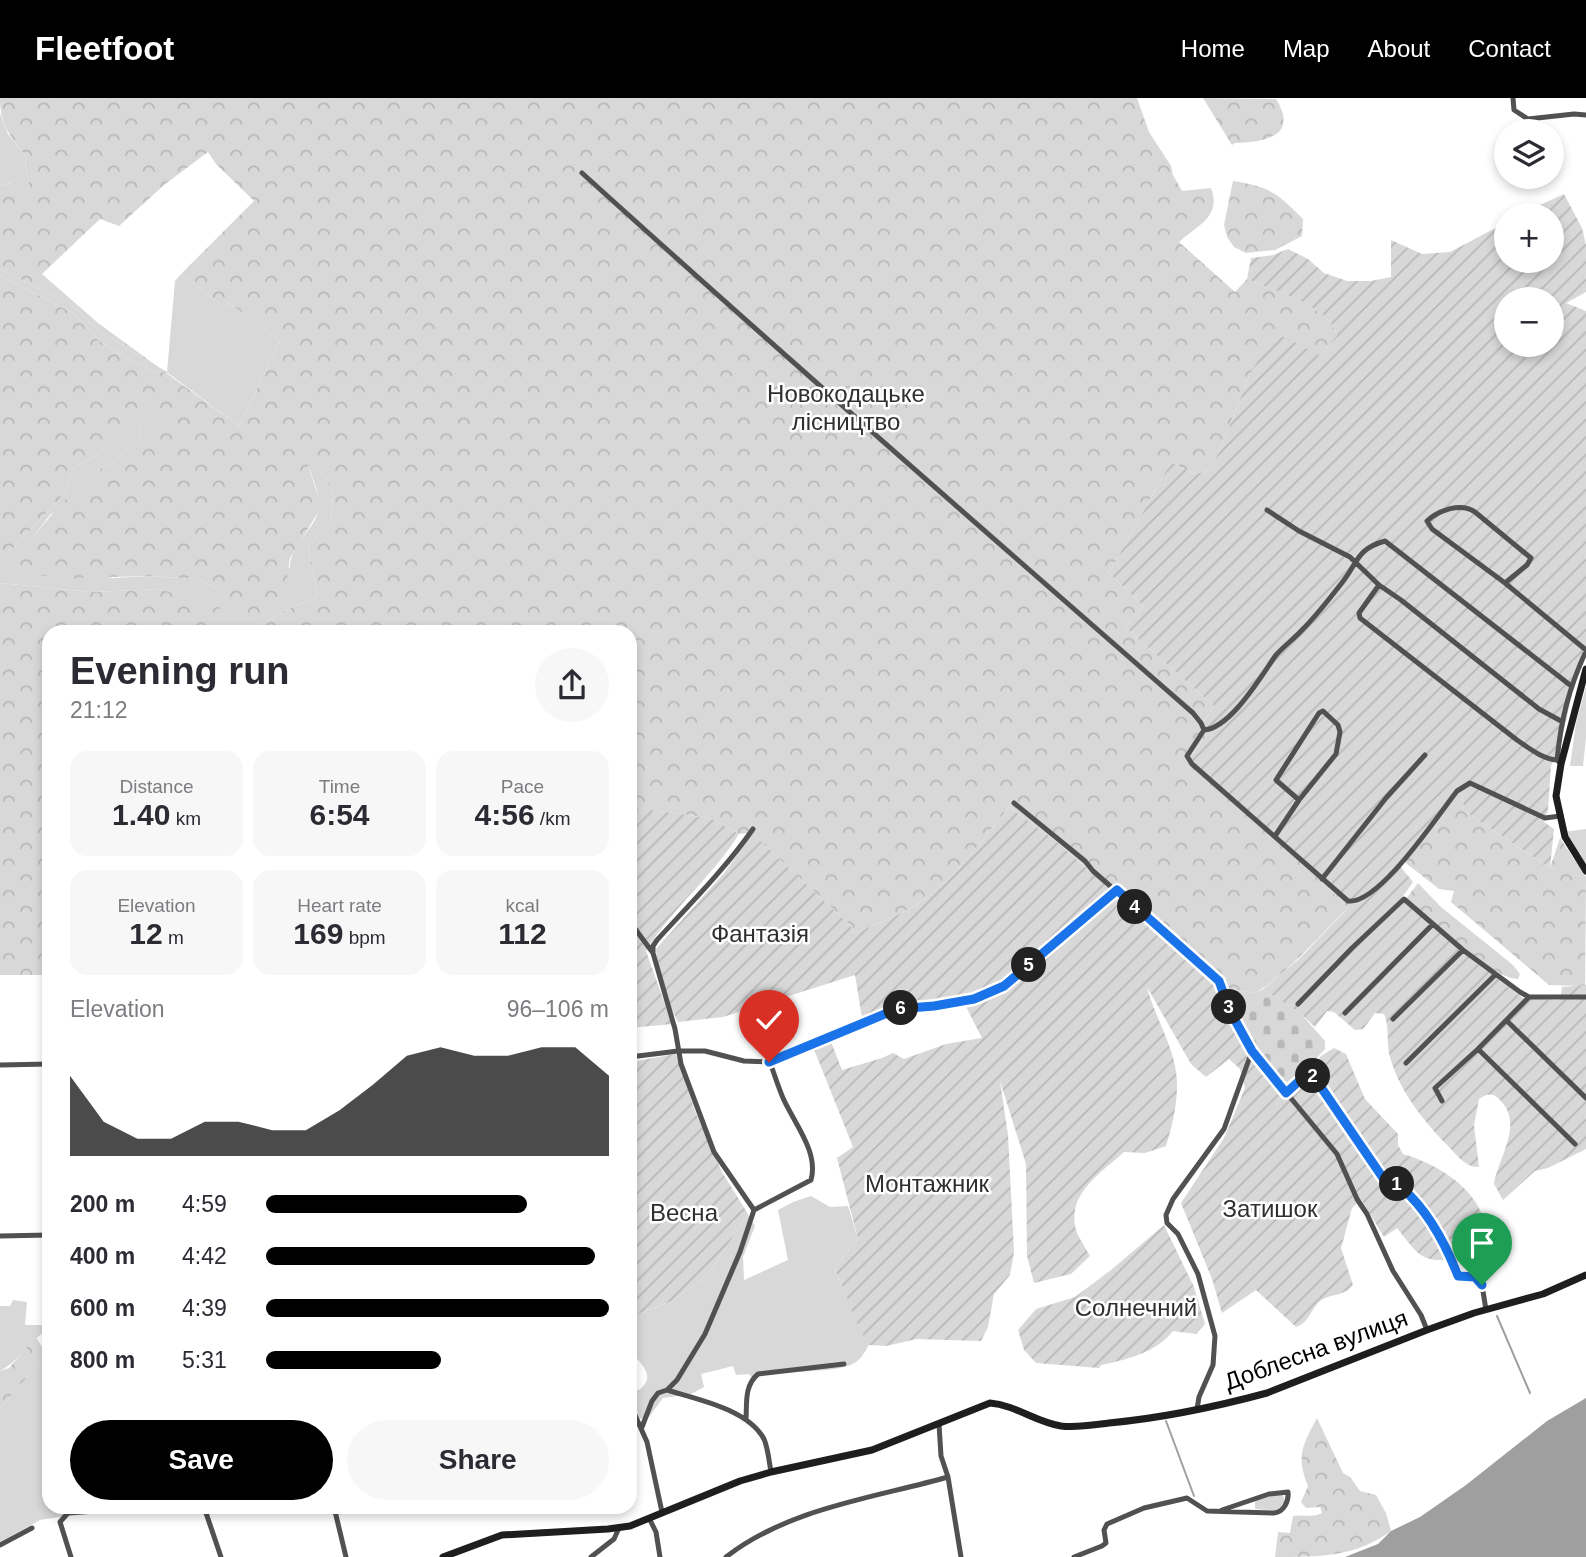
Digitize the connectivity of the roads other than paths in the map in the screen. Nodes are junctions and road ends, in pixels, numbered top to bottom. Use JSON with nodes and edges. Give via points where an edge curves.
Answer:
{"nodes":[{"id":1,"x":1513,"y":98,"type":"edge"},
{"id":2,"x":1586,"y":115,"type":"edge"},
{"id":3,"x":582,"y":173,"type":"dead end"},
{"id":4,"x":1267,"y":510,"type":"dead end"},
{"id":5,"x":1356,"y":562,"type":"junction"},
{"id":6,"x":1505,"y":583,"type":"junction"},
{"id":7,"x":1378,"y":585,"type":"junction"},
{"id":8,"x":1586,"y":650,"type":"edge"},
{"id":9,"x":1586,"y":669,"type":"edge"},
{"id":10,"x":1570,"y":685,"type":"junction"},
{"id":11,"x":1561,"y":721,"type":"junction"},
{"id":12,"x":1204,"y":730,"type":"junction"},
{"id":13,"x":1425,"y":755,"type":"dead end"},
{"id":14,"x":1559,"y":762,"type":"junction"},
{"id":15,"x":1299,"y":800,"type":"junction"},
{"id":16,"x":1014,"y":803,"type":"dead end"},
{"id":17,"x":1560,"y":816,"type":"junction"},
{"id":18,"x":753,"y":829,"type":"dead end"},
{"id":19,"x":1275,"y":836,"type":"junction"},
{"id":20,"x":1586,"y":871,"type":"edge"},
{"id":21,"x":1322,"y":879,"type":"junction"},
{"id":22,"x":1117,"y":890,"type":"junction"},
{"id":23,"x":1433,"y":924,"type":"junction"},
{"id":24,"x":637,"y":931,"type":"edge"},
{"id":25,"x":1463,"y":950,"type":"junction"},
{"id":26,"x":653,"y":953,"type":"junction"},
{"id":27,"x":1495,"y":975,"type":"junction"},
{"id":28,"x":1530,"y":997,"type":"junction"},
{"id":29,"x":1586,"y":997,"type":"edge"},
{"id":30,"x":1298,"y":1004,"type":"dead end"},
{"id":31,"x":1345,"y":1013,"type":"dead end"},
{"id":32,"x":1393,"y":1019,"type":"dead end"},
{"id":33,"x":1507,"y":1021,"type":"junction"},
{"id":34,"x":1478,"y":1049,"type":"junction"},
{"id":35,"x":678,"y":1051,"type":"junction"},
{"id":36,"x":1252,"y":1051,"type":"junction"},
{"id":37,"x":637,"y":1056,"type":"edge"},
{"id":38,"x":769,"y":1062,"type":"junction"},
{"id":39,"x":1406,"y":1062,"type":"dead end"},
{"id":40,"x":42,"y":1064,"type":"edge"},
{"id":41,"x":0,"y":1065,"type":"edge"},
{"id":42,"x":1286,"y":1093,"type":"junction"},
{"id":43,"x":1586,"y":1098,"type":"edge"},
{"id":44,"x":1442,"y":1101,"type":"dead end"},
{"id":45,"x":1575,"y":1144,"type":"dead end"},
{"id":46,"x":754,"y":1210,"type":"junction"},
{"id":47,"x":42,"y":1235,"type":"edge"},
{"id":48,"x":0,"y":1236,"type":"edge"},
{"id":49,"x":1586,"y":1275,"type":"edge"},
{"id":50,"x":1486,"y":1310,"type":"junction"},
{"id":51,"x":1427,"y":1330,"type":"junction"},
{"id":52,"x":844,"y":1364,"type":"dead end"},
{"id":53,"x":667,"y":1390,"type":"junction"},
{"id":54,"x":1197,"y":1409,"type":"junction"},
{"id":55,"x":637,"y":1417,"type":"edge"},
{"id":56,"x":746,"y":1420,"type":"junction"},
{"id":57,"x":939,"y":1424,"type":"junction"},
{"id":58,"x":642,"y":1427,"type":"junction"},
{"id":59,"x":771,"y":1472,"type":"junction"},
{"id":60,"x":948,"y":1477,"type":"junction"},
{"id":61,"x":1223,"y":1510,"type":"junction"},
{"id":62,"x":662,"y":1512,"type":"junction"},
{"id":63,"x":67,"y":1514,"type":"edge"},
{"id":64,"x":206,"y":1514,"type":"edge"},
{"id":65,"x":336,"y":1514,"type":"edge"},
{"id":66,"x":649,"y":1518,"type":"junction"},
{"id":67,"x":32,"y":1528,"type":"dead end"},
{"id":68,"x":620,"y":1528,"type":"junction"},
{"id":69,"x":0,"y":1545,"type":"edge"},
{"id":70,"x":71,"y":1557,"type":"edge"},
{"id":71,"x":221,"y":1557,"type":"edge"},
{"id":72,"x":346,"y":1557,"type":"edge"},
{"id":73,"x":443,"y":1557,"type":"edge"},
{"id":74,"x":591,"y":1557,"type":"edge"},
{"id":75,"x":660,"y":1557,"type":"edge"},
{"id":76,"x":726,"y":1557,"type":"edge"},
{"id":77,"x":961,"y":1557,"type":"edge"},
{"id":78,"x":1074,"y":1557,"type":"edge"}],
"edges":[{"from":1,"to":2,"type":"street","via":[[1514,110],[1528,119]]},
{"from":3,"to":12,"type":"street","via":[[1193,713]]},
{"from":4,"to":5,"type":"street"},
{"from":5,"to":7,"type":"street"},
{"from":5,"to":10,"type":"street","via":[[1370,545],[1391,544]]},
{"from":5,"to":12,"type":"street","via":[[1236,709],[1222,723]]},
{"from":6,"to":6,"type":"street","via":[[1432,528],[1427,521],[1444,510],[1468,507],[1475,512],[1531,558]]},
{"from":6,"to":8,"type":"street"},
{"from":7,"to":11,"type":"street"},
{"from":7,"to":14,"type":"street","via":[[1360,618],[1517,740]]},
{"from":8,"to":10,"type":"street"},
{"from":9,"to":14,"type":"street"},
{"from":10,"to":11,"type":"street"},
{"from":11,"to":14,"type":"street"},
{"from":12,"to":19,"type":"street","via":[[1186,756]]},
{"from":13,"to":21,"type":"street"},
{"from":14,"to":17,"type":"street","via":[[1556,796]]},
{"from":15,"to":15,"type":"street","via":[[1336,754],[1338,725],[1322,711],[1276,780]]},
{"from":15,"to":19,"type":"street"},
{"from":16,"to":22,"type":"street"},
{"from":17,"to":20,"type":"street","via":[[1565,837]]},
{"from":17,"to":21,"type":"street","via":[[1545,818],[1470,783],[1457,791],[1402,864],[1368,895],[1348,901]]},
{"from":18,"to":26,"type":"street","via":[[731,860],[657,940]]},
{"from":19,"to":21,"type":"street"},
{"from":22,"to":36,"type":"street","via":[[1219,981]]},
{"from":22,"to":38,"type":"street","via":[[1004,986],[974,999],[897,1009]]},
{"from":23,"to":25,"type":"street"},
{"from":23,"to":30,"type":"street","via":[[1404,899]]},
{"from":23,"to":31,"type":"street"},
{"from":24,"to":26,"type":"street"},
{"from":25,"to":27,"type":"street"},
{"from":25,"to":32,"type":"street"},
{"from":26,"to":35,"type":"street"},
{"from":27,"to":28,"type":"street"},
{"from":27,"to":39,"type":"street"},
{"from":28,"to":29,"type":"street"},
{"from":28,"to":33,"type":"street"},
{"from":33,"to":34,"type":"street"},
{"from":33,"to":43,"type":"street"},
{"from":34,"to":44,"type":"street","via":[[1435,1088]]},
{"from":34,"to":45,"type":"street"},
{"from":35,"to":37,"type":"street"},
{"from":35,"to":38,"type":"street"},
{"from":35,"to":46,"type":"street","via":[[714,1152]]},
{"from":36,"to":42,"type":"street"},
{"from":36,"to":54,"type":"street","via":[[1224,1129],[1166,1215],[1198,1275],[1215,1336],[1213,1365]]},
{"from":38,"to":46,"type":"street","via":[[814,1169],[811,1180]]},
{"from":40,"to":41,"type":"street"},
{"from":42,"to":50,"type":"street","via":[[1312,1074],[1383,1178],[1398,1184],[1414,1200],[1458,1276],[1479,1280]]},
{"from":42,"to":51,"type":"street","via":[[1337,1154],[1356,1199]]},
{"from":46,"to":53,"type":"street","via":[[708,1327]]},
{"from":47,"to":48,"type":"street"},
{"from":49,"to":50,"type":"street","name":"Доблесна вулиця","via":[[1543,1294]]},
{"from":50,"to":51,"type":"street","name":"Доблесна вулиця"},
{"from":51,"to":54,"type":"street","name":"Доблесна вулиця","via":[[1267,1393]]},
{"from":52,"to":56,"type":"street","via":[[758,1374],[747,1393]]},
{"from":53,"to":56,"type":"street"},
{"from":53,"to":58,"type":"street","via":[[652,1401]]},
{"from":54,"to":57,"type":"street","name":"Доблесна вулиця","via":[[1077,1426],[1045,1422],[990,1403]]},
{"from":55,"to":58,"type":"street"},
{"from":56,"to":59,"type":"street","via":[[764,1439]]},
{"from":57,"to":59,"type":"street","name":"Доблесна вулиця","via":[[872,1450]]},
{"from":57,"to":60,"type":"street"},
{"from":58,"to":62,"type":"street"},
{"from":59,"to":62,"type":"street","name":"Доблесна вулиця"},
{"from":60,"to":76,"type":"street","via":[[816,1511]]},
{"from":60,"to":77,"type":"street"},
{"from":61,"to":61,"type":"street","via":[[1278,1513],[1288,1492],[1269,1494]]},
{"from":61,"to":78,"type":"street","via":[[1207,1511],[1187,1498],[1144,1508],[1107,1524],[1102,1546]]},
{"from":62,"to":66,"type":"street","name":"Доблесна вулиця"},
{"from":63,"to":70,"type":"street","via":[[60,1522]]},
{"from":64,"to":71,"type":"street"},
{"from":65,"to":72,"type":"street"},
{"from":66,"to":68,"type":"street","name":"Доблесна вулиця"},
{"from":66,"to":75,"type":"street"},
{"from":67,"to":69,"type":"street"},
{"from":68,"to":73,"type":"street","name":"Доблесна вулиця","via":[[502,1535]]},
{"from":68,"to":74,"type":"street","via":[[614,1539]]}]}
